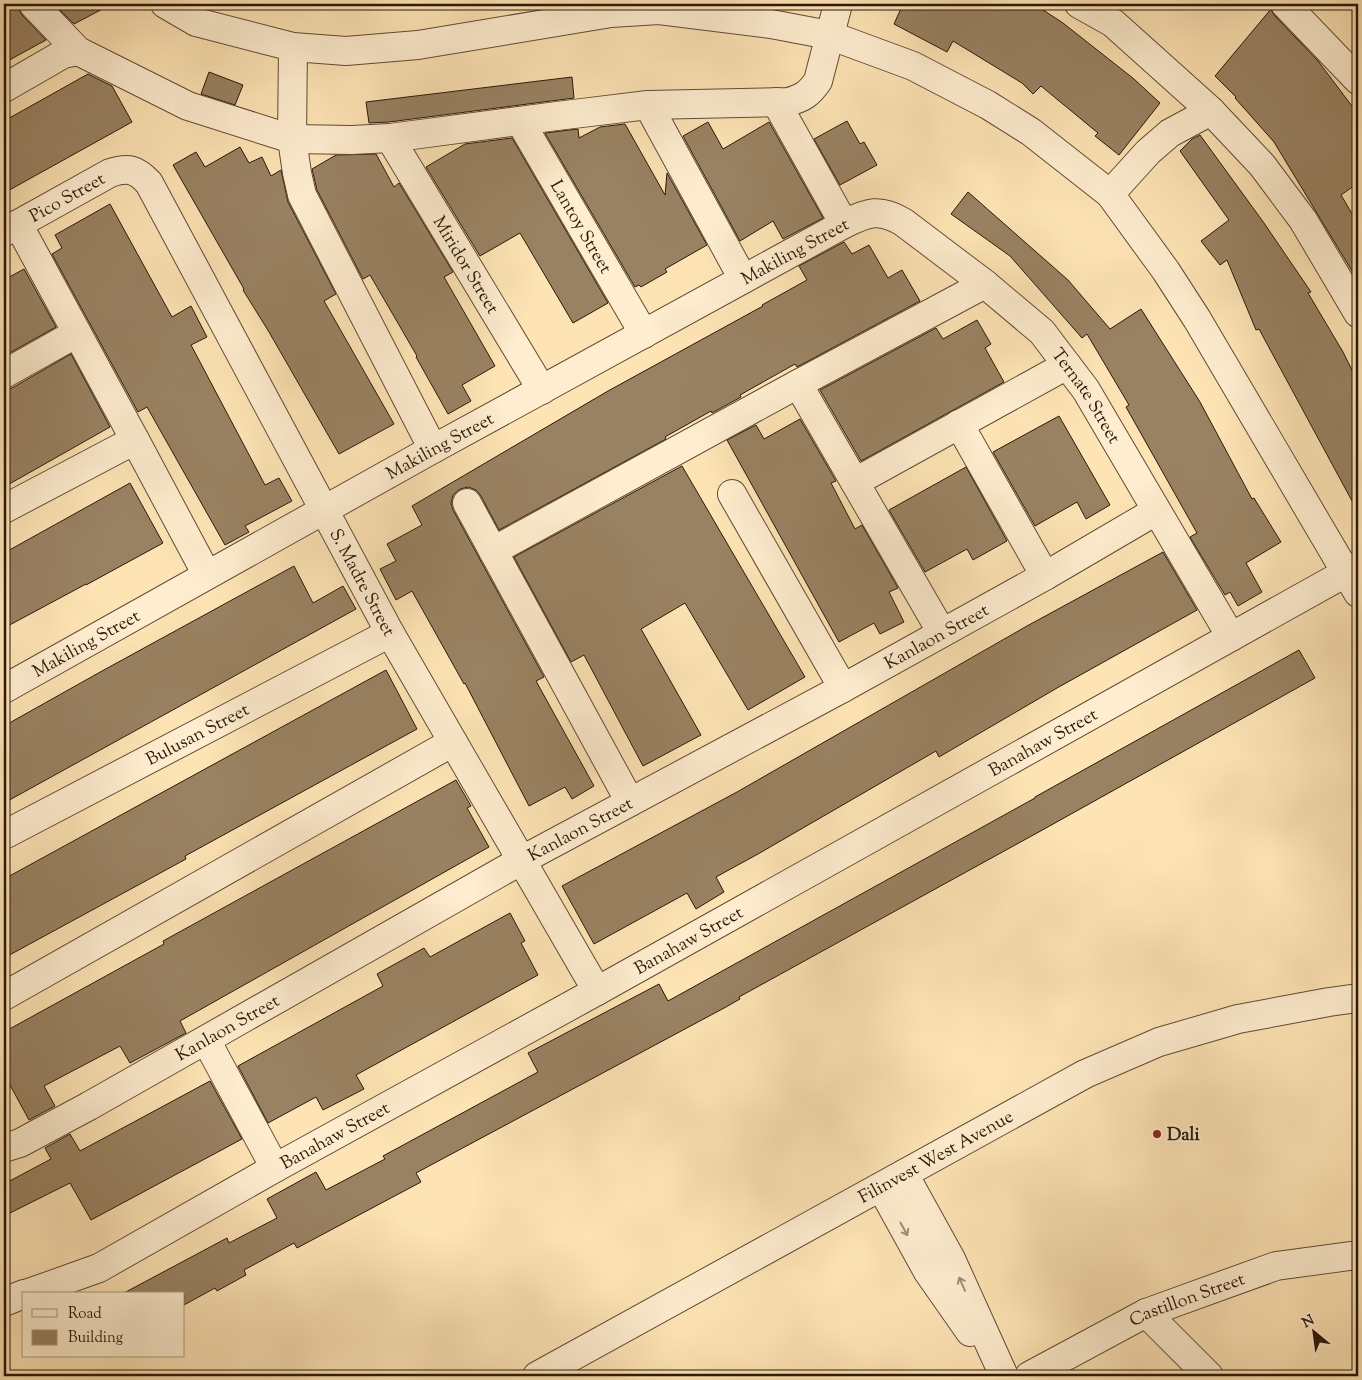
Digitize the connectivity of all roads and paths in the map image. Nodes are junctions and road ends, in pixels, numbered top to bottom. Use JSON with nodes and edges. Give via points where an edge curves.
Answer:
{"nodes":[{"id":1,"x":33,"y":4,"type":"edge"},
{"id":2,"x":165,"y":4,"type":"edge"},
{"id":3,"x":838,"y":4,"type":"edge"},
{"id":4,"x":1079,"y":4,"type":"edge"},
{"id":5,"x":1285,"y":4,"type":"edge"},
{"id":6,"x":829,"y":35,"type":"junction"},
{"id":7,"x":293,"y":47,"type":"junction"},
{"id":8,"x":78,"y":51,"type":"junction"},
{"id":9,"x":1358,"y":80,"type":"edge"},
{"id":10,"x":4,"y":88,"type":"edge"},
{"id":11,"x":776,"y":102,"type":"junction"},
{"id":12,"x":648,"y":105,"type":"junction"},
{"id":13,"x":1211,"y":110,"type":"junction"},
{"id":14,"x":520,"y":121,"type":"junction"},
{"id":15,"x":390,"y":138,"type":"junction"},
{"id":16,"x":292,"y":139,"type":"junction"},
{"id":17,"x":134,"y":170,"type":"joint"},
{"id":18,"x":1110,"y":194,"type":"junction"},
{"id":19,"x":878,"y":213,"type":"joint"},
{"id":20,"x":844,"y":224,"type":"junction"},
{"id":21,"x":11,"y":228,"type":"edge"},
{"id":22,"x":743,"y":279,"type":"junction"},
{"id":23,"x":985,"y":284,"type":"junction"},
{"id":24,"x":1358,"y":313,"type":"edge"},
{"id":25,"x":77,"y":333,"type":"junction"},
{"id":26,"x":644,"y":334,"type":"junction"},
{"id":27,"x":1067,"y":365,"type":"junction"},
{"id":28,"x":4,"y":374,"type":"edge"},
{"id":29,"x":798,"y":384,"type":"junction"},
{"id":30,"x":542,"y":390,"type":"junction"},
{"id":31,"x":960,"y":424,"type":"junction"},
{"id":32,"x":135,"y":440,"type":"junction"},
{"id":33,"x":433,"y":449,"type":"junction"},
{"id":34,"x":855,"y":482,"type":"junction"},
{"id":35,"x":732,"y":494,"type":"dead end"},
{"id":36,"x":468,"y":503,"type":"dead end"},
{"id":37,"x":4,"y":509,"type":"edge"},
{"id":38,"x":323,"y":510,"type":"junction"},
{"id":39,"x":1156,"y":511,"type":"junction"},
{"id":40,"x":493,"y":550,"type":"junction"},
{"id":41,"x":207,"y":575,"type":"junction"},
{"id":42,"x":1045,"y":576,"type":"junction"},
{"id":43,"x":1354,"y":578,"type":"edge"},
{"id":44,"x":390,"y":633,"type":"junction"},
{"id":45,"x":942,"y":633,"type":"junction"},
{"id":46,"x":1231,"y":637,"type":"junction"},
{"id":47,"x":843,"y":688,"type":"junction"},
{"id":48,"x":4,"y":689,"type":"edge"},
{"id":49,"x":453,"y":742,"type":"junction"},
{"id":50,"x":630,"y":802,"type":"junction"},
{"id":51,"x":4,"y":835,"type":"edge"},
{"id":52,"x":522,"y":860,"type":"junction"},
{"id":53,"x":597,"y":991,"type":"junction"},
{"id":54,"x":4,"y":996,"type":"edge"},
{"id":55,"x":1358,"y":998,"type":"edge"},
{"id":56,"x":206,"y":1040,"type":"junction"},
{"id":57,"x":4,"y":1148,"type":"edge"},
{"id":58,"x":275,"y":1168,"type":"junction"},
{"id":59,"x":892,"y":1181,"type":"junction"},
{"id":60,"x":1358,"y":1256,"type":"edge"},
{"id":61,"x":31,"y":1292,"type":"edge"},
{"id":62,"x":22,"y":1295,"type":"edge"},
{"id":63,"x":4,"y":1302,"type":"edge"},
{"id":64,"x":1146,"y":1313,"type":"junction"},
{"id":65,"x":537,"y":1376,"type":"edge"},
{"id":66,"x":1002,"y":1376,"type":"edge"},
{"id":67,"x":1029,"y":1376,"type":"edge"},
{"id":68,"x":1210,"y":1376,"type":"edge"}],
"edges":[{"from":1,"to":8,"type":"street"},
{"from":2,"to":7,"type":"street","via":[[196,22]]},
{"from":3,"to":6,"type":"street"},
{"from":4,"to":13,"type":"street","via":[[1113,23]]},
{"from":5,"to":9,"type":"street"},
{"from":6,"to":7,"type":"street","via":[[659,10],[611,13],[418,45],[346,52]]},
{"from":6,"to":11,"type":"street","via":[[818,81],[811,92],[800,99]]},
{"from":6,"to":18,"type":"street","via":[[913,66],[988,105],[1031,132]]},
{"from":7,"to":16,"type":"street"},
{"from":8,"to":10,"type":"street","via":[[63,54]]},
{"from":8,"to":16,"type":"street","via":[[188,106]]},
{"from":11,"to":12,"type":"street"},
{"from":11,"to":20,"type":"street"},
{"from":12,"to":14,"type":"street"},
{"from":12,"to":22,"type":"street"},
{"from":13,"to":18,"type":"street","via":[[1170,133]]},
{"from":13,"to":24,"type":"street","via":[[1262,165],[1303,220]]},
{"from":14,"to":15,"type":"street"},
{"from":14,"to":26,"type":"street","name":"Lantoy Street"},
{"from":15,"to":16,"type":"street"},
{"from":15,"to":30,"type":"street","name":"Miridor Street"},
{"from":16,"to":33,"type":"street","via":[[302,195]]},
{"from":17,"to":21,"type":"street","name":"Pico Street","via":[[110,173]]},
{"from":17,"to":38,"type":"street","name":"S. Madre Street","via":[[149,183]]},
{"from":18,"to":43,"type":"street","via":[[1197,319]]},
{"from":19,"to":20,"type":"street","name":"Makiling Street","via":[[860,216]]},
{"from":19,"to":23,"type":"street","name":"Ternate Street","via":[[892,215],[904,222]]},
{"from":20,"to":22,"type":"street","name":"Makiling Street"},
{"from":21,"to":25,"type":"street"},
{"from":22,"to":26,"type":"street","name":"Makiling Street"},
{"from":23,"to":27,"type":"street","name":"Ternate Street","via":[[1042,332]]},
{"from":23,"to":29,"type":"street"},
{"from":25,"to":28,"type":"street"},
{"from":25,"to":32,"type":"street"},
{"from":26,"to":30,"type":"street","name":"Makiling Street"},
{"from":27,"to":31,"type":"street"},
{"from":27,"to":39,"type":"street","name":"Ternate Street","via":[[1086,390]]},
{"from":29,"to":34,"type":"street"},
{"from":29,"to":40,"type":"street"},
{"from":30,"to":33,"type":"street","name":"Makiling Street"},
{"from":31,"to":34,"type":"street"},
{"from":31,"to":42,"type":"street"},
{"from":32,"to":37,"type":"street"},
{"from":32,"to":41,"type":"street"},
{"from":33,"to":38,"type":"street","name":"Makiling Street"},
{"from":34,"to":45,"type":"street"},
{"from":35,"to":47,"type":"street"},
{"from":36,"to":40,"type":"street"},
{"from":38,"to":41,"type":"street","name":"Makiling Street"},
{"from":38,"to":44,"type":"street","name":"S. Madre Street"},
{"from":39,"to":42,"type":"street","name":"Kanlaon Street"},
{"from":39,"to":46,"type":"street","name":"Ternate Street"},
{"from":40,"to":50,"type":"street"},
{"from":41,"to":48,"type":"street","name":"Makiling Street"},
{"from":42,"to":45,"type":"street","name":"Kanlaon Street"},
{"from":43,"to":46,"type":"street","name":"Banahaw Street"},
{"from":44,"to":49,"type":"street","name":"S. Madre Street"},
{"from":44,"to":51,"type":"street","name":"Bulusan Street"},
{"from":45,"to":47,"type":"street","name":"Kanlaon Street"},
{"from":46,"to":53,"type":"street","name":"Banahaw Street"},
{"from":47,"to":50,"type":"street","name":"Kanlaon Street"},
{"from":49,"to":52,"type":"street","name":"S. Madre Street"},
{"from":49,"to":54,"type":"street"},
{"from":50,"to":52,"type":"street","name":"Kanlaon Street"},
{"from":52,"to":53,"type":"street","name":"S. Madre Street"},
{"from":52,"to":56,"type":"street","name":"Kanlaon Street"},
{"from":53,"to":58,"type":"street","name":"Banahaw Street"},
{"from":55,"to":59,"type":"street","name":"Filinvest West Avenue","via":[[1238,1019],[1159,1042],[1085,1074]]},
{"from":56,"to":57,"type":"street","name":"Kanlaon Street","via":[[20,1143]]},
{"from":56,"to":58,"type":"street"},
{"from":58,"to":61,"type":"street","name":"Banahaw Street","via":[[99,1268]]},
{"from":59,"to":65,"type":"street","name":"Filinvest West Avenue"},
{"from":59,"to":66,"type":"street","via":[[951,1259]]},
{"from":60,"to":64,"type":"street","name":"Castillon Street","via":[[1276,1266]]},
{"from":62,"to":63,"type":"street","name":"Banahaw Street"},
{"from":64,"to":67,"type":"street","name":"Castillon Street"},
{"from":64,"to":68,"type":"street"}]}
